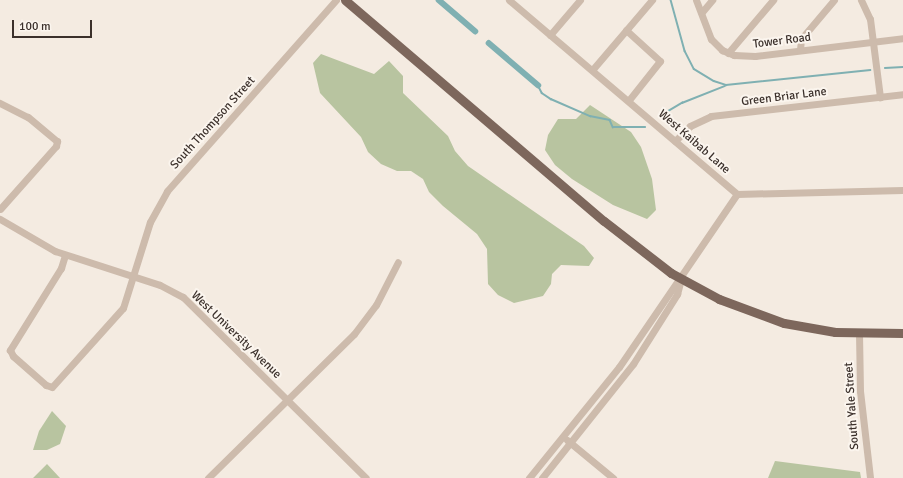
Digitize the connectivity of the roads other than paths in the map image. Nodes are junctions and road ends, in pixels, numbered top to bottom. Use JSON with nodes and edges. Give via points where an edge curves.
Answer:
{"nodes":[{"id":1,"x":336,"y":0,"type":"edge"},
{"id":2,"x":345,"y":0,"type":"edge"},
{"id":3,"x":509,"y":0,"type":"edge"},
{"id":4,"x":580,"y":0,"type":"edge"},
{"id":5,"x":652,"y":0,"type":"edge"},
{"id":6,"x":696,"y":0,"type":"edge"},
{"id":7,"x":712,"y":0,"type":"edge"},
{"id":8,"x":773,"y":0,"type":"edge"},
{"id":9,"x":834,"y":0,"type":"edge"},
{"id":10,"x":861,"y":0,"type":"edge"},
{"id":11,"x":702,"y":12,"type":"junction"},
{"id":12,"x":626,"y":30,"type":"junction"},
{"id":13,"x":550,"y":35,"type":"junction"},
{"id":14,"x":903,"y":38,"type":"edge"},
{"id":15,"x":874,"y":41,"type":"junction"},
{"id":16,"x":800,"y":50,"type":"junction"},
{"id":17,"x":728,"y":53,"type":"junction"},
{"id":18,"x":593,"y":69,"type":"junction"},
{"id":19,"x":903,"y":94,"type":"edge"},
{"id":20,"x":880,"y":97,"type":"junction"},
{"id":21,"x":629,"y":100,"type":"junction"},
{"id":22,"x":0,"y":103,"type":"edge"},
{"id":23,"x":675,"y":141,"type":"junction"},
{"id":24,"x":903,"y":190,"type":"edge"},
{"id":25,"x":737,"y":194,"type":"junction"},
{"id":26,"x":0,"y":209,"type":"edge"},
{"id":27,"x":0,"y":219,"type":"edge"},
{"id":28,"x":65,"y":255,"type":"junction"},
{"id":29,"x":398,"y":262,"type":"dead end"},
{"id":30,"x":132,"y":276,"type":"junction"},
{"id":31,"x":681,"y":279,"type":"junction"},
{"id":32,"x":859,"y":333,"type":"junction"},
{"id":33,"x":903,"y":333,"type":"edge"},
{"id":34,"x":287,"y":400,"type":"junction"},
{"id":35,"x":564,"y":436,"type":"junction"},
{"id":36,"x":571,"y":442,"type":"junction"},
{"id":37,"x":208,"y":478,"type":"edge"},
{"id":38,"x":366,"y":478,"type":"edge"},
{"id":39,"x":529,"y":478,"type":"edge"},
{"id":40,"x":542,"y":478,"type":"edge"},
{"id":41,"x":613,"y":478,"type":"edge"},
{"id":42,"x":870,"y":478,"type":"edge"}],
"edges":[{"from":1,"to":30,"type":"street","name":"South Thompson Street","via":[[167,191],[150,222]]},
{"from":2,"to":31,"type":"main road","via":[[604,221]]},
{"from":3,"to":13,"type":"street","name":"West Kaibab Lane"},
{"from":4,"to":13,"type":"street"},
{"from":5,"to":12,"type":"street"},
{"from":6,"to":11,"type":"street"},
{"from":7,"to":11,"type":"street"},
{"from":8,"to":17,"type":"street"},
{"from":9,"to":16,"type":"street","via":[[801,39]]},
{"from":10,"to":15,"type":"street","via":[[870,19]]},
{"from":11,"to":17,"type":"street","via":[[712,39]]},
{"from":12,"to":18,"type":"street"},
{"from":12,"to":21,"type":"street","via":[[660,61]]},
{"from":13,"to":18,"type":"street","name":"West Kaibab Lane"},
{"from":14,"to":15,"type":"street","name":"Tower Road"},
{"from":15,"to":16,"type":"street","name":"Tower Road"},
{"from":15,"to":20,"type":"street"},
{"from":16,"to":17,"type":"street","name":"Tower Road","via":[[748,56]]},
{"from":18,"to":21,"type":"street","name":"West Kaibab Lane"},
{"from":19,"to":20,"type":"street","name":"Green Briar Lane"},
{"from":20,"to":23,"type":"street","name":"Green Briar Lane","via":[[711,116],[690,126]]},
{"from":21,"to":23,"type":"street","name":"West Kaibab Lane"},
{"from":22,"to":26,"type":"street","via":[[28,117],[57,141],[56,146]]},
{"from":23,"to":25,"type":"street","name":"West Kaibab Lane"},
{"from":24,"to":25,"type":"street"},
{"from":25,"to":31,"type":"street"},
{"from":27,"to":28,"type":"street","name":"West University Avenue","via":[[41,244]]},
{"from":28,"to":30,"type":"street","name":"West University Avenue"},
{"from":28,"to":30,"type":"street","name":"South Thompson Street","via":[[61,268],[10,350],[13,356],[48,386],[57,384],[118,315],[126,301]]},
{"from":29,"to":34,"type":"street","via":[[382,294],[362,324]]},
{"from":30,"to":34,"type":"street","name":"West University Avenue","via":[[168,288],[190,302]]},
{"from":31,"to":32,"type":"main road","via":[[769,320],[819,330]]},
{"from":31,"to":35,"type":"street","via":[[669,290],[619,367]]},
{"from":31,"to":36,"type":"street","via":[[677,294],[633,364]]},
{"from":32,"to":33,"type":"main road"},
{"from":32,"to":42,"type":"street","name":"South Yale Street","via":[[860,389]]},
{"from":34,"to":37,"type":"street"},
{"from":34,"to":38,"type":"street","name":"West University Avenue"},
{"from":35,"to":36,"type":"street"},
{"from":35,"to":39,"type":"street"},
{"from":36,"to":40,"type":"street"},
{"from":36,"to":41,"type":"street"}]}
